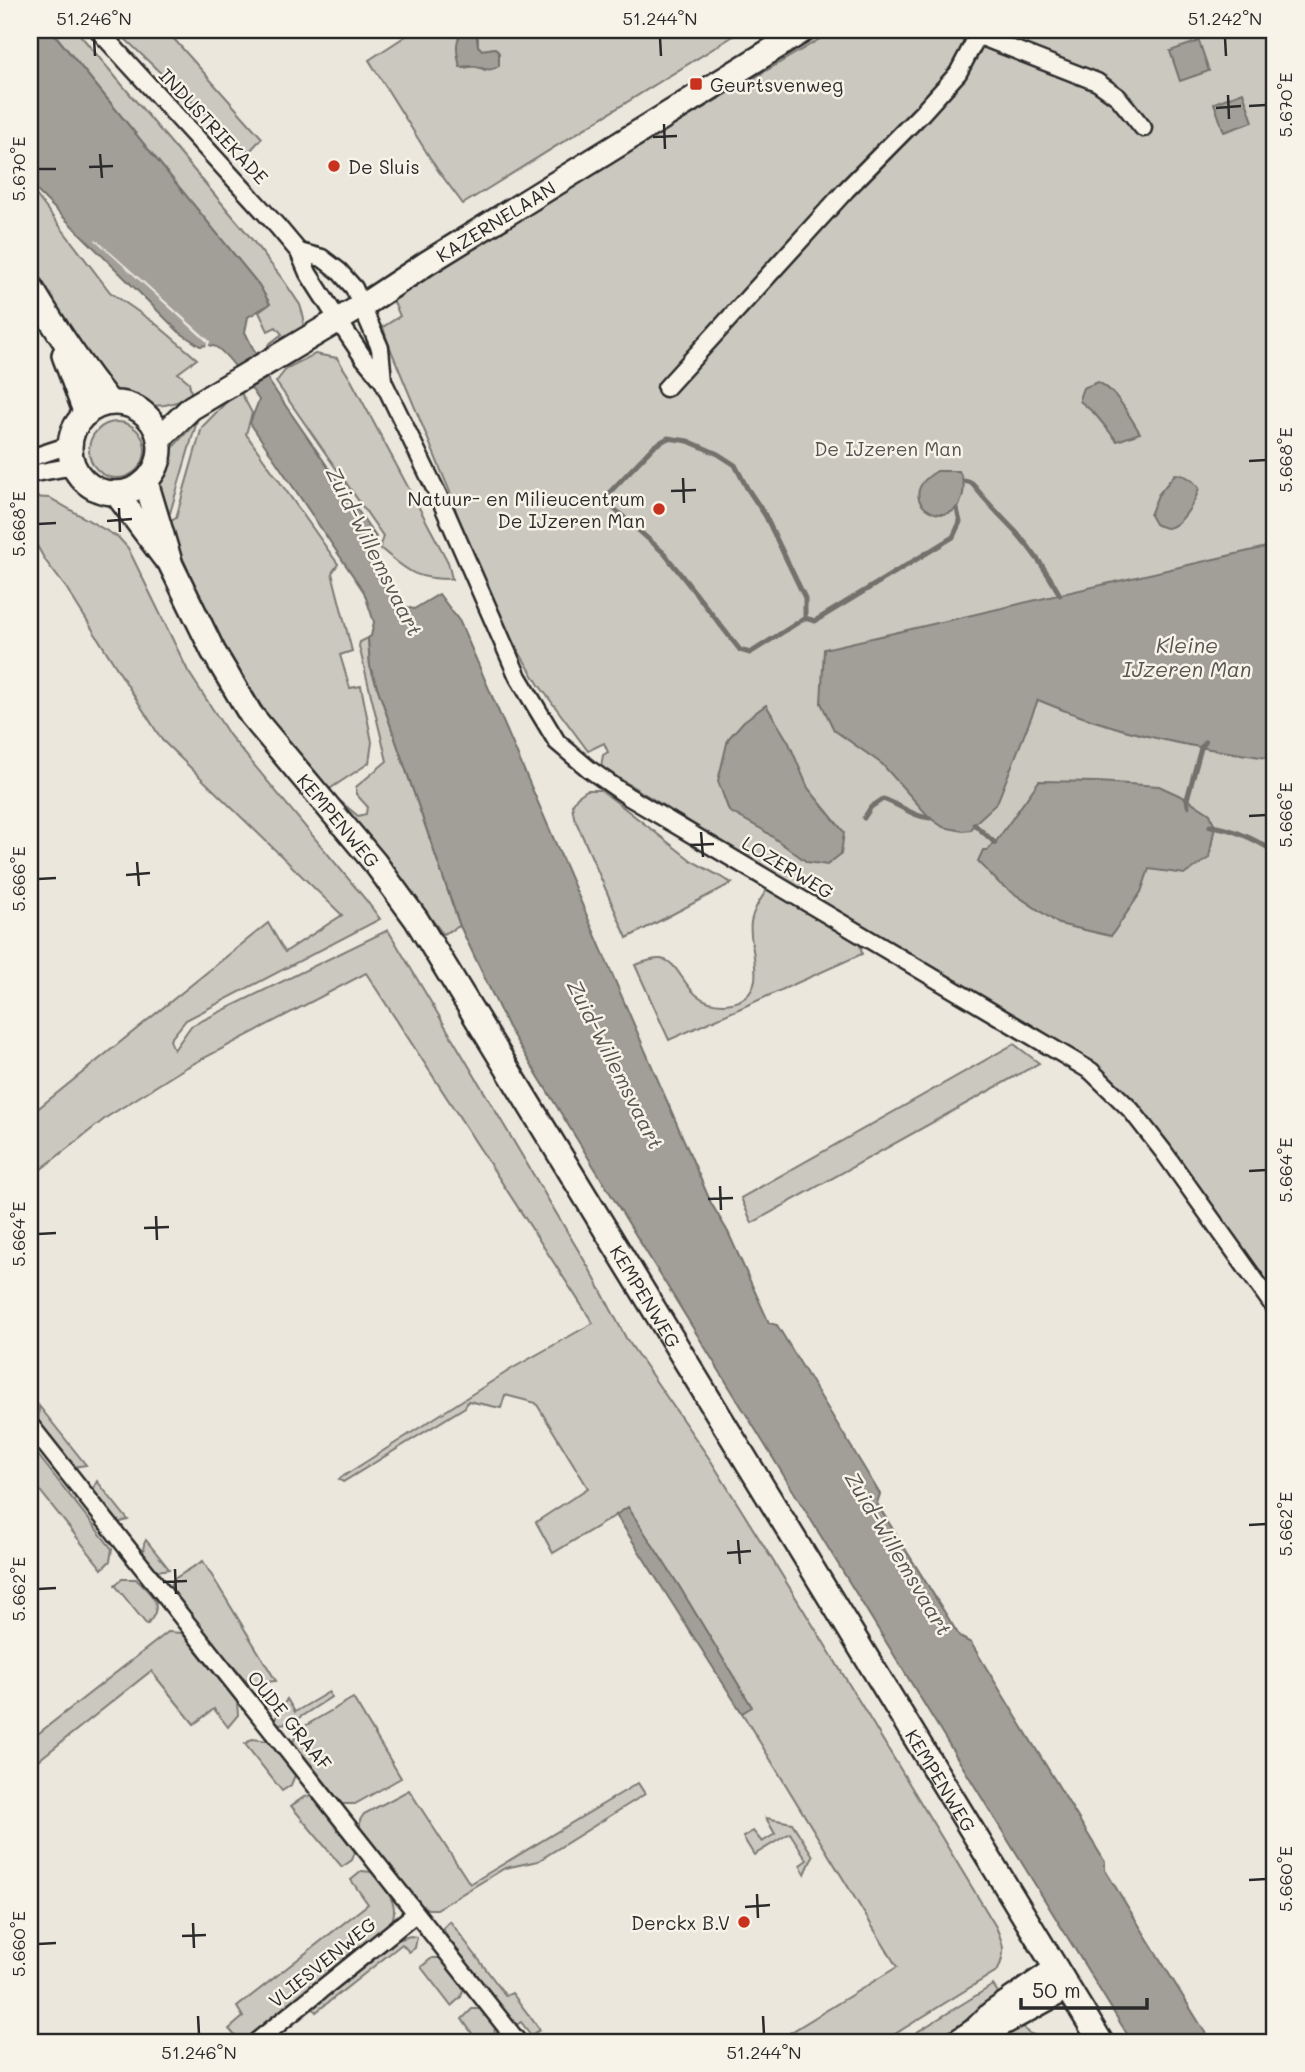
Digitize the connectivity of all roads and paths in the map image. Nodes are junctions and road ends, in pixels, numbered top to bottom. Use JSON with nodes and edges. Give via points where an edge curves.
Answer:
{"nodes":[{"id":1,"x":98,"y":30,"type":"edge"},
{"id":2,"x":801,"y":30,"type":"edge"},
{"id":3,"x":971,"y":32,"type":"edge"},
{"id":4,"x":1143,"y":128,"type":"dead end"},
{"id":5,"x":299,"y":252,"type":"junction"},
{"id":6,"x":30,"y":286,"type":"edge"},
{"id":7,"x":362,"y":306,"type":"junction"},
{"id":8,"x":338,"y":320,"type":"junction"},
{"id":9,"x":58,"y":335,"type":"junction"},
{"id":10,"x":383,"y":381,"type":"junction"},
{"id":11,"x":666,"y":388,"type":"dead end"},
{"id":12,"x":110,"y":403,"type":"junction"},
{"id":13,"x":191,"y":408,"type":"junction"},
{"id":14,"x":86,"y":414,"type":"junction"},
{"id":15,"x":147,"y":416,"type":"junction"},
{"id":16,"x":159,"y":439,"type":"junction"},
{"id":17,"x":72,"y":456,"type":"junction"},
{"id":18,"x":30,"y":458,"type":"edge"},
{"id":19,"x":30,"y":474,"type":"edge"},
{"id":20,"x":146,"y":482,"type":"junction"},
{"id":21,"x":116,"y":494,"type":"junction"},
{"id":22,"x":171,"y":565,"type":"junction"},
{"id":23,"x":1275,"y":1308,"type":"edge"},
{"id":24,"x":30,"y":1424,"type":"edge"},
{"id":25,"x":415,"y":1914,"type":"junction"},
{"id":26,"x":1062,"y":1978,"type":"junction"},
{"id":27,"x":965,"y":2037,"type":"edge"},
{"id":28,"x":256,"y":2042,"type":"edge"},
{"id":29,"x":518,"y":2042,"type":"edge"},
{"id":30,"x":1101,"y":2042,"type":"edge"}],
"edges":[{"from":1,"to":5,"type":"street","name":"INDUSTRIEKADE"},
{"from":2,"to":7,"type":"main road","name":"KAZERNELAAN"},
{"from":3,"to":4,"type":"street","via":[[1097,82],[1118,97]]},
{"from":3,"to":11,"type":"street","via":[[958,73]]},
{"from":5,"to":7,"type":"street","name":"INDUSTRIEKADE","via":[[322,258],[340,271],[355,288]]},
{"from":5,"to":8,"type":"street","name":"INDUSTRIEKADE"},
{"from":6,"to":9,"type":"main road"},
{"from":7,"to":8,"type":"main road","name":"KAZERNELAAN"},
{"from":7,"to":10,"type":"street","name":"LOZERWEG","via":[[380,348]]},
{"from":8,"to":10,"type":"street","name":"LOZERWEG"},
{"from":8,"to":13,"type":"main road","name":"KAZERNELAAN"},
{"from":9,"to":12,"type":"main road"},
{"from":9,"to":14,"type":"main road"},
{"from":10,"to":23,"type":"street","name":"LOZERWEG","via":[[518,677],[558,742],[628,797],[1091,1072],[1130,1110],[1163,1152]]},
{"from":12,"to":14,"type":"main road"},
{"from":12,"to":15,"type":"main road","via":[[136,408]]},
{"from":13,"to":15,"type":"main road","name":"KAZERNELAAN"},
{"from":13,"to":16,"type":"main road","name":"KAZERNELAAN"},
{"from":14,"to":17,"type":"main road","via":[[78,423]]},
{"from":15,"to":16,"type":"main road"},
{"from":16,"to":20,"type":"main road","via":[[160,455]]},
{"from":17,"to":18,"type":"street"},
{"from":17,"to":19,"type":"street"},
{"from":17,"to":21,"type":"main road","via":[[81,478],[103,492]]},
{"from":20,"to":21,"type":"main road"},
{"from":20,"to":22,"type":"main road","name":"KEMPENWEG"},
{"from":21,"to":22,"type":"main road","name":"KEMPENWEG"},
{"from":22,"to":26,"type":"main road","name":"KEMPENWEG","via":[[251,715],[416,919]]},
{"from":24,"to":25,"type":"street","name":"OUDE GRAAF"},
{"from":25,"to":28,"type":"street","name":"VLIESVENWEG"},
{"from":25,"to":29,"type":"street","name":"OUDE GRAAF"},
{"from":26,"to":27,"type":"main road","via":[[998,2026]]},
{"from":26,"to":30,"type":"main road","name":"KEMPENWEG"}]}
